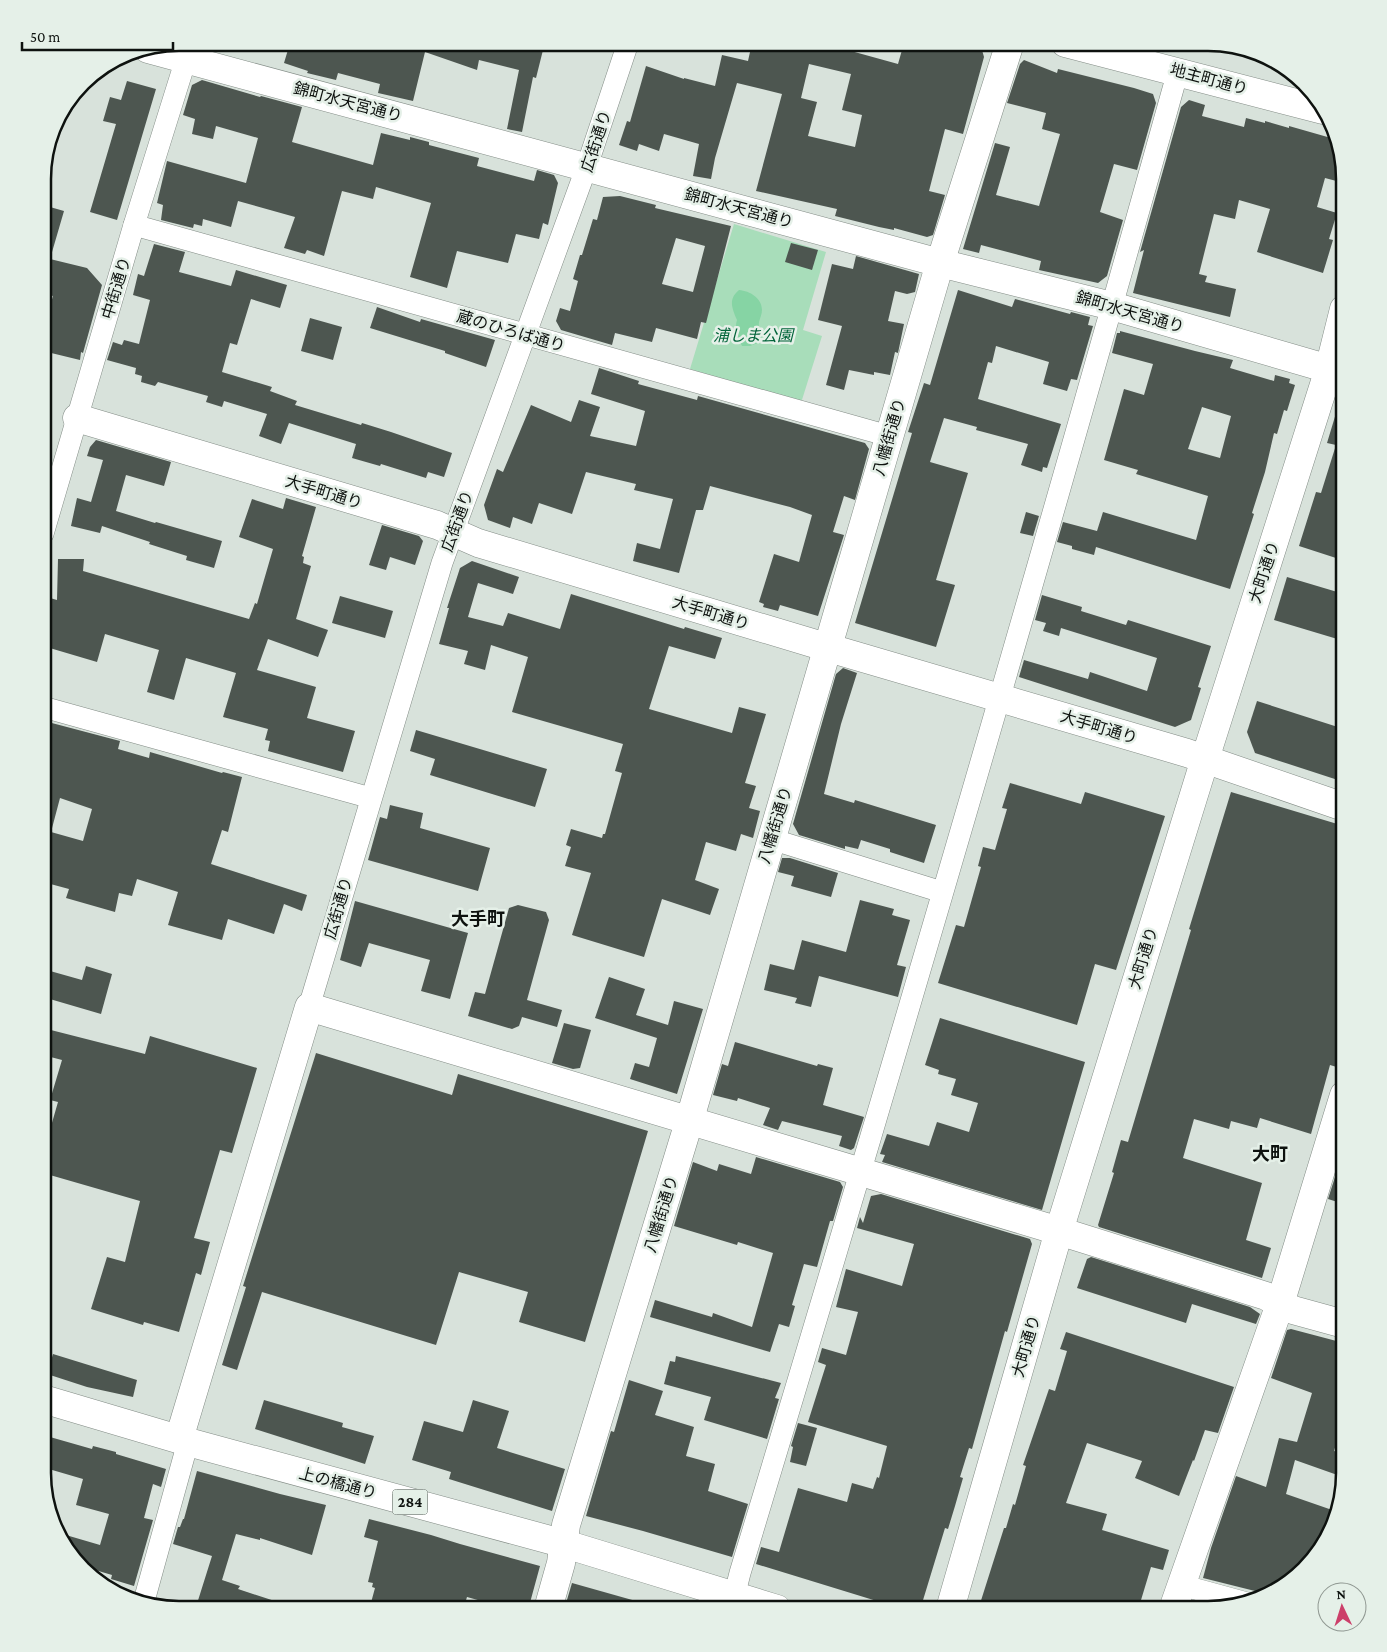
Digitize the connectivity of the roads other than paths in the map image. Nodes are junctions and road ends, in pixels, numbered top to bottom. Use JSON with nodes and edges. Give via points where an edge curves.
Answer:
{"nodes":[{"id":1,"x":188,"y":51,"type":"edge"},
{"id":2,"x":191,"y":51,"type":"edge"},
{"id":3,"x":625,"y":51,"type":"edge"},
{"id":4,"x":1007,"y":52,"type":"edge"},
{"id":5,"x":1101,"y":52,"type":"edge"},
{"id":6,"x":1178,"y":71,"type":"junction"},
{"id":7,"x":1314,"y":107,"type":"edge"},
{"id":8,"x":588,"y":166,"type":"junction"},
{"id":9,"x":134,"y":225,"type":"junction"},
{"id":10,"x":940,"y":262,"type":"junction"},
{"id":11,"x":1112,"y":306,"type":"junction"},
{"id":12,"x":526,"y":334,"type":"junction"},
{"id":13,"x":1335,"y":361,"type":"edge"},
{"id":14,"x":77,"y":418,"type":"junction"},
{"id":15,"x":889,"y":436,"type":"junction"},
{"id":16,"x":52,"y":504,"type":"edge"},
{"id":17,"x":452,"y":533,"type":"junction"},
{"id":18,"x":829,"y":648,"type":"junction"},
{"id":19,"x":1000,"y":698,"type":"junction"},
{"id":20,"x":52,"y":709,"type":"edge"},
{"id":21,"x":1205,"y":759,"type":"junction"},
{"id":22,"x":371,"y":798,"type":"junction"},
{"id":23,"x":1336,"y":804,"type":"edge"},
{"id":24,"x":771,"y":839,"type":"junction"},
{"id":25,"x":942,"y":892,"type":"junction"},
{"id":26,"x":309,"y":1007,"type":"junction"},
{"id":27,"x":1336,"y":1121,"type":"edge"},
{"id":28,"x":688,"y":1122,"type":"junction"},
{"id":29,"x":862,"y":1172,"type":"junction"},
{"id":30,"x":1059,"y":1231,"type":"junction"},
{"id":31,"x":1280,"y":1304,"type":"junction"},
{"id":32,"x":1336,"y":1322,"type":"edge"},
{"id":33,"x":51,"y":1401,"type":"edge"},
{"id":34,"x":184,"y":1441,"type":"junction"},
{"id":35,"x":565,"y":1544,"type":"junction"},
{"id":36,"x":145,"y":1596,"type":"edge"},
{"id":37,"x":1177,"y":1597,"type":"edge"},
{"id":38,"x":1217,"y":1600,"type":"edge"},
{"id":39,"x":550,"y":1601,"type":"edge"},
{"id":40,"x":727,"y":1601,"type":"edge"},
{"id":41,"x":734,"y":1601,"type":"edge"},
{"id":42,"x":953,"y":1601,"type":"edge"}],
"edges":[{"from":1,"to":9,"type":"street","name":"中街通り"},
{"from":2,"to":8,"type":"main road","name":"錦町水天宮通り"},
{"from":3,"to":8,"type":"street","name":"広街通り"},
{"from":4,"to":10,"type":"main road","name":"八幡街通り"},
{"from":5,"to":6,"type":"main road","name":"地主町通り"},
{"from":6,"to":7,"type":"main road","name":"地主町通り"},
{"from":6,"to":11,"type":"street"},
{"from":8,"to":10,"type":"main road","name":"錦町水天宮通り"},
{"from":8,"to":12,"type":"street","name":"広街通り"},
{"from":9,"to":12,"type":"street","name":"蔵のひろば通り"},
{"from":9,"to":14,"type":"street","name":"中街通り"},
{"from":10,"to":11,"type":"main road","name":"錦町水天宮通り"},
{"from":10,"to":15,"type":"main road","name":"八幡街通り"},
{"from":11,"to":13,"type":"main road","name":"錦町水天宮通り"},
{"from":11,"to":19,"type":"street"},
{"from":12,"to":15,"type":"street","name":"蔵のひろば通り"},
{"from":12,"to":17,"type":"street","name":"広街通り"},
{"from":13,"to":21,"type":"main road","name":"大町通り"},
{"from":14,"to":16,"type":"street","name":"中街通り"},
{"from":14,"to":17,"type":"main road","name":"大手町通り","via":[[437,525]]},
{"from":15,"to":18,"type":"main road","name":"八幡街通り"},
{"from":17,"to":18,"type":"main road","name":"大手町通り"},
{"from":17,"to":22,"type":"street","name":"広街通り"},
{"from":18,"to":19,"type":"main road","name":"大手町通り"},
{"from":18,"to":24,"type":"main road","name":"八幡街通り"},
{"from":19,"to":21,"type":"main road","name":"大手町通り"},
{"from":19,"to":25,"type":"street"},
{"from":20,"to":22,"type":"street"},
{"from":21,"to":23,"type":"main road","name":"大手町通り"},
{"from":21,"to":30,"type":"main road","name":"大町通り"},
{"from":22,"to":26,"type":"street","name":"広街通り"},
{"from":24,"to":25,"type":"street"},
{"from":24,"to":28,"type":"main road","name":"八幡街通り"},
{"from":25,"to":29,"type":"street"},
{"from":26,"to":28,"type":"main road"},
{"from":26,"to":34,"type":"main road"},
{"from":27,"to":31,"type":"main road"},
{"from":28,"to":29,"type":"main road"},
{"from":28,"to":35,"type":"main road","name":"八幡街通り","via":[[566,1525]]},
{"from":29,"to":30,"type":"main road"},
{"from":29,"to":41,"type":"street"},
{"from":30,"to":31,"type":"main road","via":[[1266,1296]]},
{"from":30,"to":42,"type":"main road","name":"大町通り"},
{"from":31,"to":32,"type":"main road"},
{"from":31,"to":37,"type":"main road"},
{"from":33,"to":34,"type":"main road","name":"上の橋通り","number":"284"},
{"from":34,"to":35,"type":"main road","name":"上の橋通り","number":"284"},
{"from":34,"to":36,"type":"street"},
{"from":35,"to":39,"type":"main road","name":"八幡街通り"},
{"from":35,"to":40,"type":"main road","name":"上の橋通り","number":"284"},
{"from":37,"to":38,"type":"street"}]}
